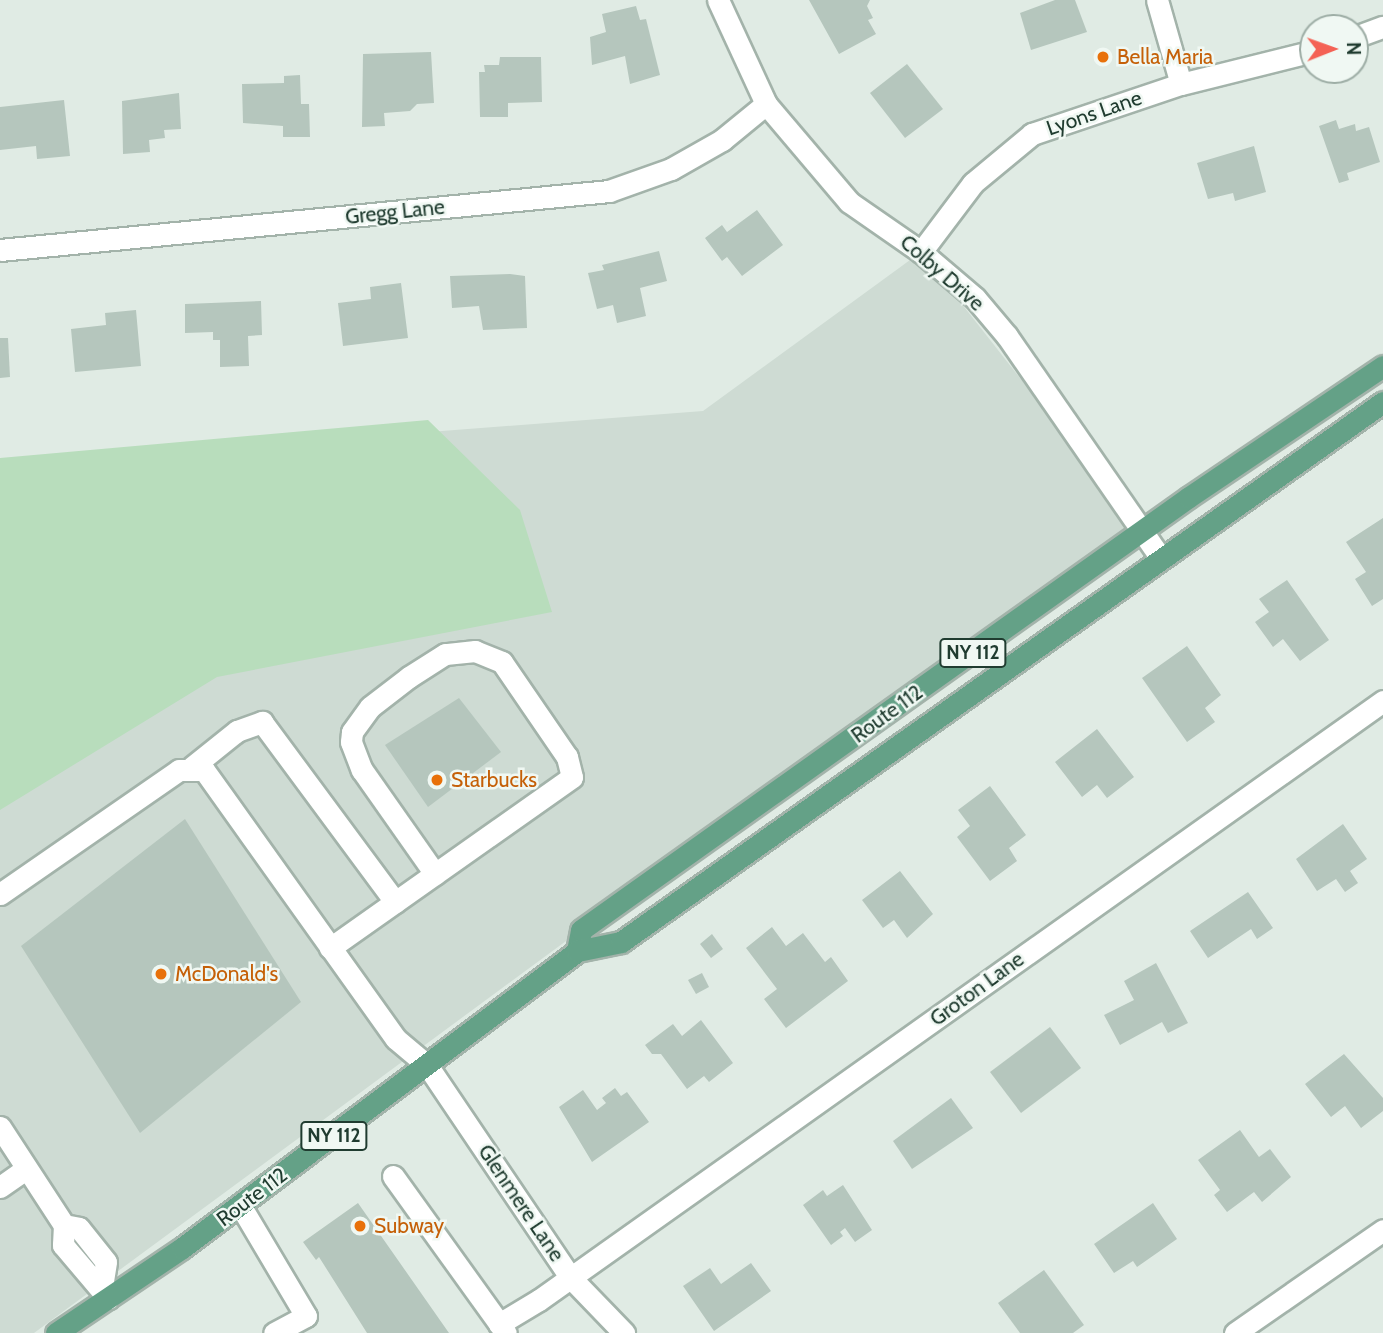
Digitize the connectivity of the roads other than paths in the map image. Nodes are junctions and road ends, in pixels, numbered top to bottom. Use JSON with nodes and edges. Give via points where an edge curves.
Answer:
{"nodes":[{"id":1,"x":718,"y":0,"type":"edge"},
{"id":2,"x":1157,"y":0,"type":"edge"},
{"id":3,"x":1299,"y":54,"type":"edge"},
{"id":4,"x":1181,"y":84,"type":"junction"},
{"id":5,"x":766,"y":104,"type":"junction"},
{"id":6,"x":0,"y":250,"type":"edge"},
{"id":7,"x":921,"y":252,"type":"junction"},
{"id":8,"x":1383,"y":366,"type":"edge"},
{"id":9,"x":1383,"y":402,"type":"edge"},
{"id":10,"x":1141,"y":532,"type":"junction"},
{"id":11,"x":1160,"y":557,"type":"junction"},
{"id":12,"x":1383,"y":701,"type":"edge"},
{"id":13,"x":192,"y":767,"type":"junction"},
{"id":14,"x":435,"y":874,"type":"junction"},
{"id":15,"x":0,"y":894,"type":"edge"},
{"id":16,"x":395,"y":902,"type":"junction"},
{"id":17,"x":330,"y":948,"type":"junction"},
{"id":18,"x":577,"y":951,"type":"junction"},
{"id":19,"x":427,"y":1065,"type":"junction"},
{"id":20,"x":0,"y":1127,"type":"edge"},
{"id":21,"x":24,"y":1170,"type":"junction"},
{"id":22,"x":393,"y":1176,"type":"dead end"},
{"id":23,"x":0,"y":1186,"type":"edge"},
{"id":24,"x":240,"y":1205,"type":"junction"},
{"id":25,"x":1383,"y":1230,"type":"edge"},
{"id":26,"x":570,"y":1277,"type":"junction"},
{"id":27,"x":105,"y":1293,"type":"junction"},
{"id":28,"x":310,"y":1324,"type":"edge"},
{"id":29,"x":503,"y":1328,"type":"edge"},
{"id":30,"x":56,"y":1333,"type":"edge"},
{"id":31,"x":274,"y":1333,"type":"edge"},
{"id":32,"x":624,"y":1333,"type":"edge"},
{"id":33,"x":1235,"y":1333,"type":"edge"}],
"edges":[{"from":1,"to":5,"type":"street","name":"Colby Drive"},
{"from":2,"to":4,"type":"street"},
{"from":3,"to":4,"type":"street","name":"Lyons Lane"},
{"from":4,"to":7,"type":"street","name":"Lyons Lane","via":[[1054,124],[1023,140],[974,183]]},
{"from":5,"to":6,"type":"street","name":"Gregg Lane","via":[[722,140],[671,169],[609,191]]},
{"from":5,"to":7,"type":"street","name":"Colby Drive","via":[[849,202]]},
{"from":7,"to":10,"type":"street","name":"Colby Drive","via":[[975,298],[1007,336]]},
{"from":8,"to":10,"type":"main road","name":"Route 112","number":"NY 112"},
{"from":9,"to":11,"type":"main road","name":"Route 112","number":"NY 112"},
{"from":10,"to":11,"type":"street","name":"Colby Drive"},
{"from":10,"to":18,"type":"main road","name":"Route 112","number":"NY 112","via":[[582,930]]},
{"from":11,"to":18,"type":"main road","name":"Route 112","number":"NY 112","via":[[621,942]]},
{"from":12,"to":26,"type":"street","name":"Groton Lane"},
{"from":13,"to":15,"type":"street","via":[[168,776]]},
{"from":13,"to":16,"type":"street","via":[[237,731],[262,722]]},
{"from":13,"to":17,"type":"street","name":"Glenmere Lane","via":[[214,777]]},
{"from":14,"to":14,"type":"street","via":[[572,776],[567,757],[502,663],[475,651],[445,654],[409,677],[358,719],[351,742],[372,786]]},
{"from":14,"to":16,"type":"street"},
{"from":16,"to":17,"type":"street"},
{"from":17,"to":19,"type":"street","name":"Glenmere Lane","via":[[396,1039]]},
{"from":18,"to":19,"type":"main road","name":"Route 112","number":"NY 112"},
{"from":19,"to":24,"type":"main road","name":"Route 112","number":"NY 112"},
{"from":19,"to":26,"type":"street","name":"Glenmere Lane"},
{"from":20,"to":21,"type":"street"},
{"from":21,"to":23,"type":"street"},
{"from":21,"to":27,"type":"street","via":[[64,1225],[64,1245],[86,1277]]},
{"from":22,"to":29,"type":"street"},
{"from":24,"to":27,"type":"main road","name":"Route 112","number":"NY 112"},
{"from":24,"to":28,"type":"street"},
{"from":25,"to":33,"type":"street"},
{"from":26,"to":29,"type":"street","name":"Groton Lane"},
{"from":26,"to":32,"type":"street","name":"Glenmere Lane"},
{"from":27,"to":30,"type":"main road","name":"Route 112","number":"NY 112"},
{"from":28,"to":31,"type":"street"}]}
